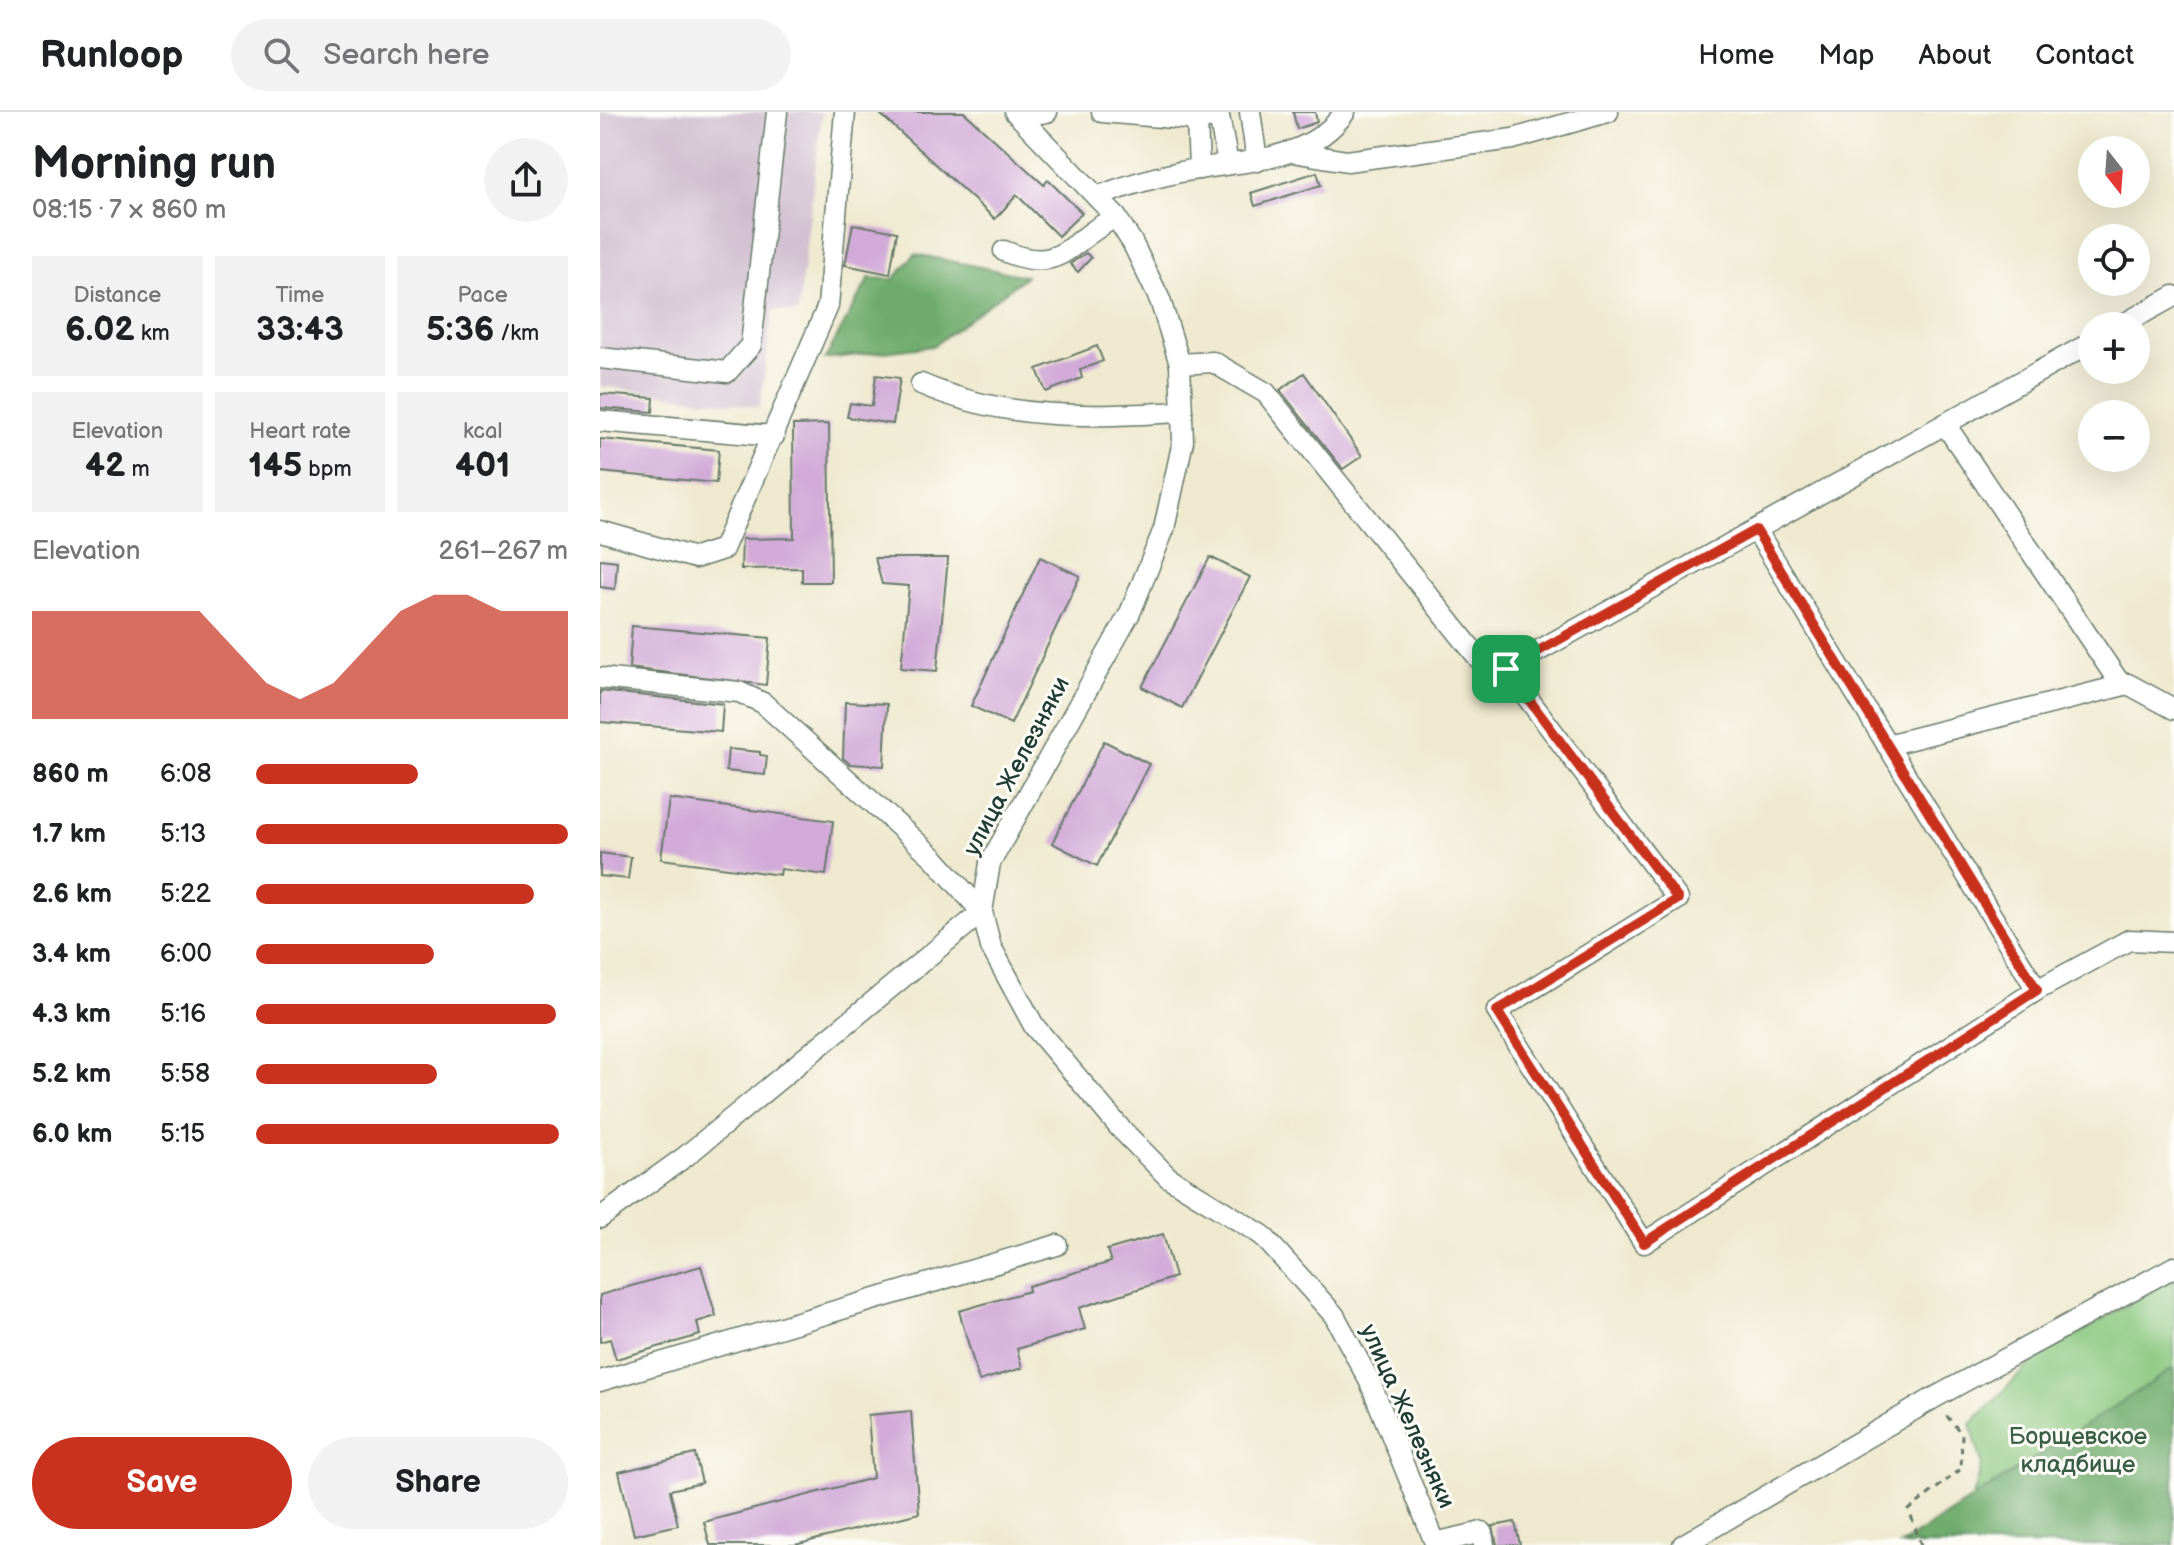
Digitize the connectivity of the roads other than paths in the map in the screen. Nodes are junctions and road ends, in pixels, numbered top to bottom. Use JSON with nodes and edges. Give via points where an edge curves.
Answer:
{"nodes":[{"id":1,"x":777,"y":112,"type":"edge"},
{"id":2,"x":845,"y":112,"type":"edge"},
{"id":3,"x":1047,"y":112,"type":"edge"},
{"id":4,"x":1102,"y":112,"type":"edge"},
{"id":5,"x":1247,"y":112,"type":"edge"},
{"id":6,"x":1345,"y":112,"type":"edge"},
{"id":7,"x":1608,"y":112,"type":"edge"},
{"id":8,"x":1017,"y":114,"type":"edge"},
{"id":9,"x":1219,"y":116,"type":"junction"},
{"id":10,"x":1197,"y":120,"type":"junction"},
{"id":11,"x":1292,"y":152,"type":"junction"},
{"id":12,"x":1257,"y":161,"type":"junction"},
{"id":13,"x":1228,"y":164,"type":"junction"},
{"id":14,"x":1199,"y":169,"type":"junction"},
{"id":15,"x":1097,"y":197,"type":"junction"},
{"id":16,"x":1116,"y":217,"type":"junction"},
{"id":17,"x":1004,"y":251,"type":"dead end"},
{"id":18,"x":2174,"y":296,"type":"edge"},
{"id":19,"x":2145,"y":312,"type":"edge"},
{"id":20,"x":2078,"y":350,"type":"edge"},
{"id":21,"x":600,"y":358,"type":"edge"},
{"id":22,"x":1180,"y":364,"type":"junction"},
{"id":23,"x":921,"y":384,"type":"dead end"},
{"id":24,"x":1182,"y":412,"type":"junction"},
{"id":25,"x":600,"y":421,"type":"edge"},
{"id":26,"x":1945,"y":424,"type":"junction"},
{"id":27,"x":774,"y":436,"type":"junction"},
{"id":28,"x":1756,"y":530,"type":"junction"},
{"id":29,"x":600,"y":531,"type":"edge"},
{"id":30,"x":1506,"y":669,"type":"junction"},
{"id":31,"x":600,"y":678,"type":"edge"},
{"id":32,"x":2121,"y":685,"type":"junction"},
{"id":33,"x":2174,"y":709,"type":"edge"},
{"id":34,"x":1887,"y":745,"type":"junction"},
{"id":35,"x":982,"y":912,"type":"junction"},
{"id":36,"x":2174,"y":942,"type":"edge"},
{"id":37,"x":2037,"y":990,"type":"junction"},
{"id":38,"x":600,"y":1218,"type":"edge"},
{"id":39,"x":1057,"y":1245,"type":"dead end"},
{"id":40,"x":2174,"y":1267,"type":"edge"},
{"id":41,"x":600,"y":1381,"type":"edge"},
{"id":42,"x":1436,"y":1544,"type":"edge"},
{"id":43,"x":1484,"y":1545,"type":"edge"},
{"id":44,"x":1683,"y":1545,"type":"edge"}],
"edges":[{"from":1,"to":21,"type":"street","via":[[751,345],[727,372]]},
{"from":2,"to":27,"type":"street","via":[[828,306]]},
{"from":3,"to":8,"type":"street"},
{"from":4,"to":10,"type":"street"},
{"from":5,"to":9,"type":"street"},
{"from":5,"to":12,"type":"street"},
{"from":6,"to":11,"type":"street","via":[[1332,130]]},
{"from":7,"to":11,"type":"street","via":[[1513,139],[1347,161]]},
{"from":8,"to":15,"type":"street","name":"улица Железняки"},
{"from":9,"to":10,"type":"street"},
{"from":9,"to":13,"type":"street"},
{"from":10,"to":14,"type":"street"},
{"from":11,"to":12,"type":"street"},
{"from":12,"to":13,"type":"street"},
{"from":13,"to":14,"type":"street"},
{"from":14,"to":15,"type":"street"},
{"from":15,"to":16,"type":"street","name":"улица Железняки"},
{"from":16,"to":17,"type":"street","via":[[1095,227],[1061,257],[1029,262]]},
{"from":16,"to":22,"type":"street","name":"улица Железняки","via":[[1160,300]]},
{"from":18,"to":19,"type":"street"},
{"from":20,"to":26,"type":"street"},
{"from":22,"to":24,"type":"street","name":"улица Железняки"},
{"from":22,"to":30,"type":"street","via":[[1213,362],[1266,393],[1493,676]]},
{"from":23,"to":24,"type":"street","via":[[1011,412]]},
{"from":24,"to":35,"type":"street","name":"улица Железняки","via":[[1183,441],[1164,529],[1130,613],[990,863]]},
{"from":25,"to":27,"type":"street"},
{"from":26,"to":28,"type":"street"},
{"from":26,"to":32,"type":"street"},
{"from":27,"to":29,"type":"street","via":[[723,549],[695,558]]},
{"from":28,"to":30,"type":"street"},
{"from":28,"to":34,"type":"street"},
{"from":30,"to":37,"type":"street","via":[[1678,899],[1497,1011],[1644,1243]]},
{"from":31,"to":35,"type":"street","via":[[739,692],[763,703],[934,858]]},
{"from":32,"to":33,"type":"street"},
{"from":32,"to":34,"type":"street"},
{"from":34,"to":37,"type":"street"},
{"from":35,"to":38,"type":"street","via":[[686,1156]]},
{"from":35,"to":42,"type":"street","name":"улица Железняки","via":[[1005,978],[1077,1080],[1168,1177],[1262,1235],[1334,1315],[1370,1382]]},
{"from":36,"to":37,"type":"street","via":[[2129,940]]},
{"from":39,"to":41,"type":"street"},
{"from":40,"to":44,"type":"street","via":[[1932,1399]]},
{"from":42,"to":43,"type":"street","via":[[1482,1532]]}]}
